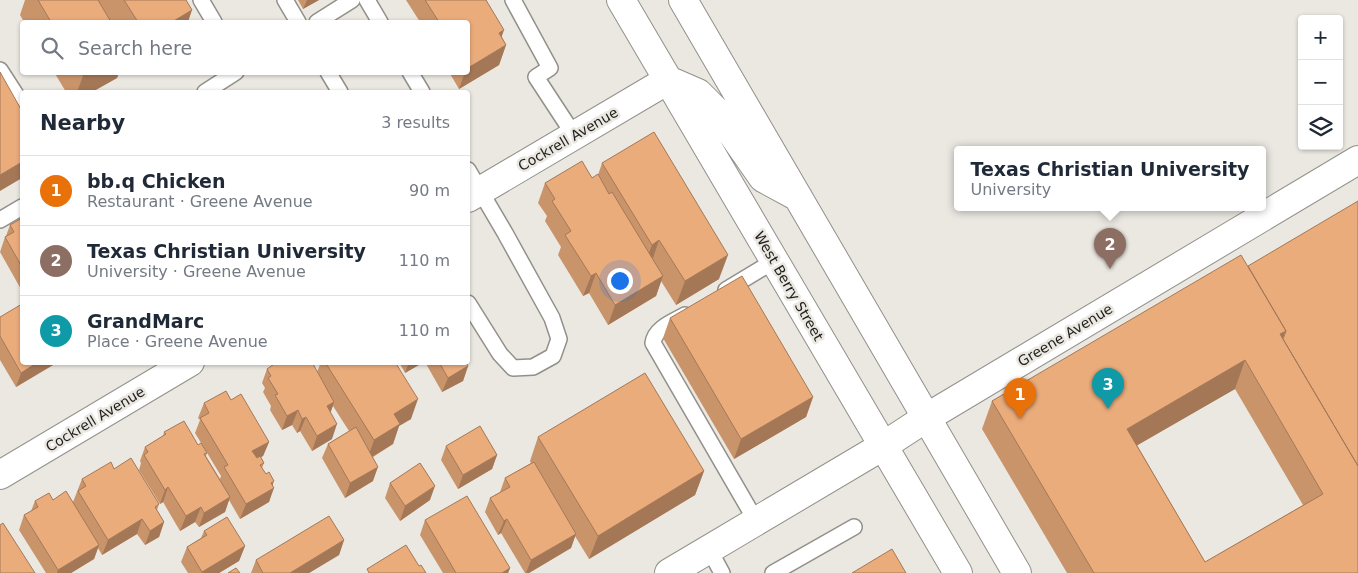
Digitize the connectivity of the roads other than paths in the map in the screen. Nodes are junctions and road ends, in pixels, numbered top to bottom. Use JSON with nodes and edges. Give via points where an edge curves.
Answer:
{"nodes":[{"id":1,"x":201,"y":0,"type":"edge"},
{"id":2,"x":285,"y":0,"type":"edge"},
{"id":3,"x":352,"y":0,"type":"edge"},
{"id":4,"x":367,"y":0,"type":"edge"},
{"id":5,"x":513,"y":0,"type":"edge"},
{"id":6,"x":621,"y":0,"type":"edge"},
{"id":7,"x":683,"y":0,"type":"edge"},
{"id":8,"x":213,"y":20,"type":"edge"},
{"id":9,"x":297,"y":20,"type":"edge"},
{"id":10,"x":320,"y":20,"type":"edge"},
{"id":11,"x":379,"y":20,"type":"edge"},
{"id":12,"x":0,"y":70,"type":"edge"},
{"id":13,"x":231,"y":75,"type":"edge"},
{"id":14,"x":330,"y":75,"type":"edge"},
{"id":15,"x":412,"y":75,"type":"edge"},
{"id":16,"x":668,"y":80,"type":"junction"},
{"id":17,"x":208,"y":90,"type":"edge"},
{"id":18,"x":339,"y":90,"type":"edge"},
{"id":19,"x":421,"y":90,"type":"edge"},
{"id":20,"x":20,"y":101,"type":"edge"},
{"id":21,"x":574,"y":135,"type":"junction"},
{"id":22,"x":1358,"y":160,"type":"edge"},
{"id":23,"x":472,"y":186,"type":"edge"},
{"id":24,"x":798,"y":196,"type":"junction"},
{"id":25,"x":20,"y":207,"type":"edge"},
{"id":26,"x":0,"y":220,"type":"edge"},
{"id":27,"x":774,"y":260,"type":"junction"},
{"id":28,"x":470,"y":306,"type":"edge"},
{"id":29,"x":185,"y":365,"type":"edge"},
{"id":30,"x":926,"y":418,"type":"junction"},
{"id":31,"x":883,"y":446,"type":"junction"},
{"id":32,"x":0,"y":475,"type":"edge"},
{"id":33,"x":756,"y":521,"type":"junction"},
{"id":34,"x":854,"y":527,"type":"dead end"},
{"id":35,"x":709,"y":549,"type":"junction"},
{"id":36,"x":669,"y":573,"type":"edge"},
{"id":37,"x":722,"y":573,"type":"edge"},
{"id":38,"x":773,"y":573,"type":"edge"},
{"id":39,"x":958,"y":573,"type":"edge"},
{"id":40,"x":1017,"y":573,"type":"edge"}],
"edges":[{"from":1,"to":8,"type":"lane"},
{"from":2,"to":9,"type":"lane"},
{"from":3,"to":10,"type":"lane"},
{"from":4,"to":11,"type":"lane"},
{"from":5,"to":21,"type":"lane","via":[[550,68],[536,77]]},
{"from":6,"to":16,"type":"main road","name":"West Berry Street"},
{"from":7,"to":24,"type":"main road"},
{"from":12,"to":20,"type":"lane"},
{"from":13,"to":17,"type":"lane"},
{"from":14,"to":18,"type":"lane"},
{"from":15,"to":19,"type":"lane"},
{"from":16,"to":21,"type":"main road","name":"Cockrell Avenue"},
{"from":16,"to":24,"type":"main road","via":[[698,93],[717,112],[762,178]]},
{"from":16,"to":27,"type":"main road","name":"West Berry Street"},
{"from":21,"to":23,"type":"main road","name":"Cockrell Avenue"},
{"from":22,"to":30,"type":"main road","name":"Greene Avenue"},
{"from":23,"to":28,"type":"lane","via":[[505,233],[552,318],[558,339],[553,356],[533,367],[513,368],[500,354]]},
{"from":24,"to":30,"type":"main road"},
{"from":25,"to":26,"type":"lane"},
{"from":27,"to":31,"type":"main road","name":"West Berry Street"},
{"from":27,"to":33,"type":"lane","via":[[659,331],[653,343]]},
{"from":29,"to":32,"type":"main road","name":"Cockrell Avenue"},
{"from":30,"to":31,"type":"main road","name":"Greene Avenue"},
{"from":30,"to":40,"type":"main road"},
{"from":31,"to":33,"type":"main road","name":"Greene Avenue"},
{"from":31,"to":39,"type":"main road","name":"West Berry Street"},
{"from":33,"to":35,"type":"main road","name":"Greene Avenue"},
{"from":34,"to":38,"type":"lane"},
{"from":35,"to":36,"type":"main road","name":"Greene Avenue"},
{"from":35,"to":37,"type":"lane"}]}
